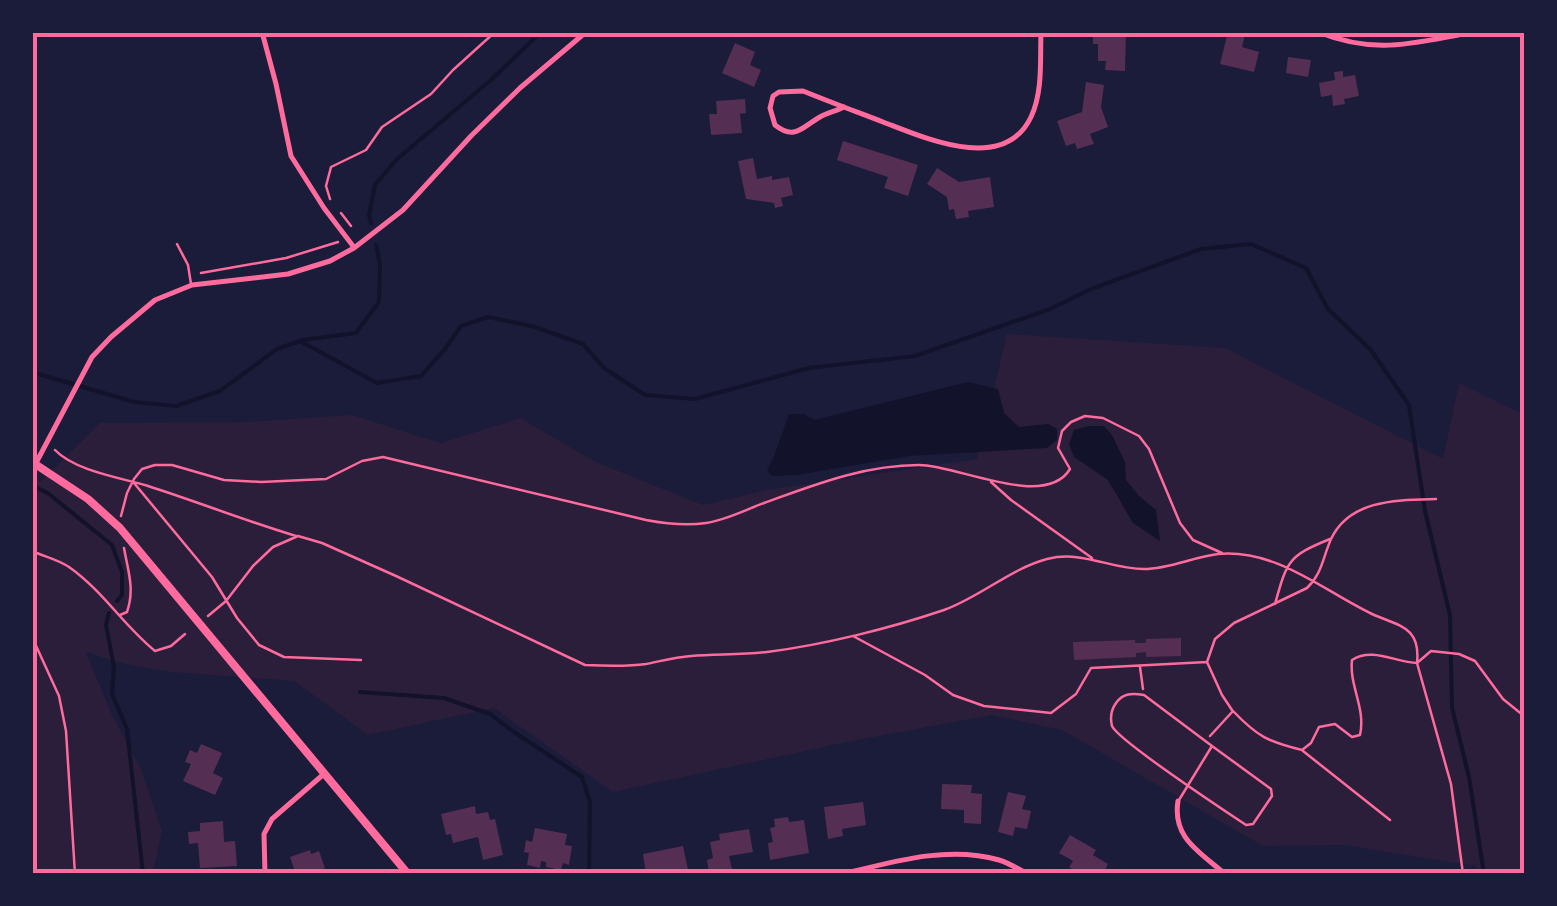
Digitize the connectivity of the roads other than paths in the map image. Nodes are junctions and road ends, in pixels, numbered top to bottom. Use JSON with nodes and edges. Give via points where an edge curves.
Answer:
{"nodes":[{"id":1,"x":262,"y":32,"type":"edge"},
{"id":2,"x":586,"y":32,"type":"edge"},
{"id":3,"x":1041,"y":32,"type":"edge"},
{"id":4,"x":1318,"y":32,"type":"edge"},
{"id":5,"x":1474,"y":32,"type":"edge"},
{"id":6,"x":844,"y":108,"type":"junction"},
{"id":7,"x":177,"y":244,"type":"dead end"},
{"id":8,"x":354,"y":248,"type":"junction"},
{"id":9,"x":192,"y":285,"type":"junction"},
{"id":10,"x":34,"y":462,"type":"edge"},
{"id":11,"x":1212,"y":746,"type":"junction"},
{"id":12,"x":326,"y":773,"type":"junction"},
{"id":13,"x":1188,"y":784,"type":"junction"},
{"id":14,"x":1178,"y":801,"type":"joint"},
{"id":15,"x":265,"y":874,"type":"edge"},
{"id":16,"x":408,"y":874,"type":"edge"},
{"id":17,"x":843,"y":874,"type":"edge"},
{"id":18,"x":1028,"y":874,"type":"edge"},
{"id":19,"x":1224,"y":874,"type":"edge"}],
"edges":[{"from":1,"to":8,"type":"street","via":[[290,156]]},
{"from":2,"to":8,"type":"street","via":[[496,112],[403,210]]},
{"from":3,"to":6,"type":"street","via":[[1031,117],[1021,133],[998,145],[941,144]]},
{"from":4,"to":5,"type":"street","via":[[1388,46]]},
{"from":6,"to":6,"type":"street","via":[[790,90],[773,96],[770,108],[775,125],[788,132]]},
{"from":7,"to":9,"type":"lane"},
{"from":8,"to":9,"type":"street","via":[[288,274]]},
{"from":9,"to":10,"type":"street","via":[[155,300],[92,357]]},
{"from":10,"to":12,"type":"street","via":[[120,528]]},
{"from":11,"to":13,"type":"lane"},
{"from":11,"to":13,"type":"lane","via":[[1271,788],[1272,796],[1246,825]]},
{"from":11,"to":13,"type":"lane","via":[[1144,695],[1117,700],[1112,724],[1120,736]]},
{"from":12,"to":15,"type":"street","via":[[272,818],[264,834]]},
{"from":12,"to":16,"type":"street"},
{"from":13,"to":14,"type":"lane"},
{"from":14,"to":19,"type":"street","via":[[1177,824],[1188,842]]},
{"from":17,"to":18,"type":"street","via":[[956,854],[998,860]]}]}
